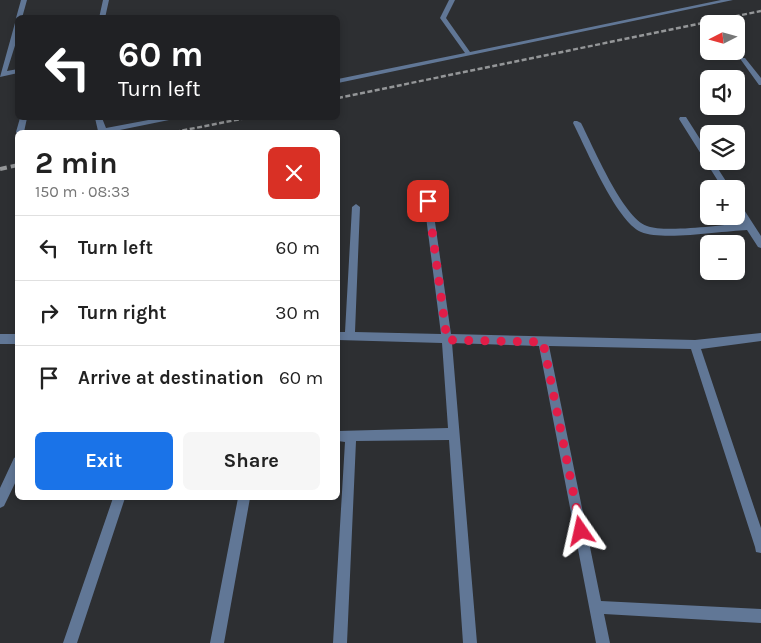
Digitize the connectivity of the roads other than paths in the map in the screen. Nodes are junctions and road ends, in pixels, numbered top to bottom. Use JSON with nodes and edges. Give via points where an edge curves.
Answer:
{"nodes":[{"id":1,"x":24,"y":0,"type":"edge"},
{"id":2,"x":106,"y":0,"type":"edge"},
{"id":3,"x":452,"y":0,"type":"edge"},
{"id":4,"x":730,"y":0,"type":"edge"},
{"id":5,"x":20,"y":15,"type":"edge"},
{"id":6,"x":103,"y":15,"type":"edge"},
{"id":7,"x":15,"y":33,"type":"edge"},
{"id":8,"x":468,"y":53,"type":"junction"},
{"id":9,"x":744,"y":60,"type":"edge"},
{"id":10,"x":15,"y":72,"type":"edge"},
{"id":11,"x":2,"y":74,"type":"edge"},
{"id":12,"x":340,"y":80,"type":"edge"},
{"id":13,"x":761,"y":83,"type":"edge"},
{"id":14,"x":683,"y":119,"type":"dead end"},
{"id":15,"x":159,"y":120,"type":"edge"},
{"id":16,"x":577,"y":123,"type":"dead end"},
{"id":17,"x":110,"y":130,"type":"edge"},
{"id":18,"x":700,"y":146,"type":"edge"},
{"id":19,"x":428,"y":201,"type":"dead end"},
{"id":20,"x":356,"y":207,"type":"dead end"},
{"id":21,"x":745,"y":218,"type":"edge"},
{"id":22,"x":750,"y":226,"type":"junction"},
{"id":23,"x":761,"y":244,"type":"edge"},
{"id":24,"x":340,"y":336,"type":"edge"},
{"id":25,"x":350,"y":336,"type":"junction"},
{"id":26,"x":761,"y":337,"type":"edge"},
{"id":27,"x":0,"y":339,"type":"edge"},
{"id":28,"x":15,"y":339,"type":"edge"},
{"id":29,"x":447,"y":340,"type":"junction"},
{"id":30,"x":543,"y":342,"type":"junction"},
{"id":31,"x":695,"y":344,"type":"junction"},
{"id":32,"x":454,"y":434,"type":"junction"},
{"id":33,"x":340,"y":436,"type":"edge"},
{"id":34,"x":352,"y":436,"type":"junction"},
{"id":35,"x":15,"y":469,"type":"edge"},
{"id":36,"x":118,"y":500,"type":"edge"},
{"id":37,"x":244,"y":500,"type":"edge"},
{"id":38,"x":0,"y":502,"type":"edge"},
{"id":39,"x":761,"y":547,"type":"edge"},
{"id":40,"x":596,"y":607,"type":"junction"},
{"id":41,"x":761,"y":616,"type":"edge"},
{"id":42,"x":70,"y":643,"type":"edge"},
{"id":43,"x":218,"y":643,"type":"edge"},
{"id":44,"x":340,"y":643,"type":"edge"},
{"id":45,"x":470,"y":643,"type":"edge"},
{"id":46,"x":603,"y":643,"type":"edge"}],
"edges":[{"from":1,"to":5,"type":"street"},
{"from":2,"to":6,"type":"street"},
{"from":3,"to":8,"type":"street","via":[[443,18]]},
{"from":4,"to":8,"type":"street"},
{"from":7,"to":11,"type":"street"},
{"from":8,"to":12,"type":"street"},
{"from":9,"to":13,"type":"street"},
{"from":10,"to":11,"type":"street"},
{"from":14,"to":18,"type":"street"},
{"from":15,"to":17,"type":"street"},
{"from":16,"to":22,"type":"street","via":[[624,212],[636,226],[654,232]]},
{"from":19,"to":29,"type":"street"},
{"from":20,"to":25,"type":"street"},
{"from":21,"to":22,"type":"street"},
{"from":22,"to":23,"type":"street"},
{"from":24,"to":25,"type":"street"},
{"from":25,"to":29,"type":"street"},
{"from":26,"to":31,"type":"street"},
{"from":27,"to":28,"type":"street"},
{"from":29,"to":30,"type":"street"},
{"from":29,"to":32,"type":"street"},
{"from":30,"to":31,"type":"street"},
{"from":30,"to":40,"type":"street"},
{"from":31,"to":39,"type":"street"},
{"from":32,"to":34,"type":"street"},
{"from":32,"to":45,"type":"street"},
{"from":33,"to":34,"type":"street"},
{"from":34,"to":44,"type":"street"},
{"from":35,"to":38,"type":"street"},
{"from":36,"to":42,"type":"street"},
{"from":37,"to":43,"type":"street"},
{"from":40,"to":41,"type":"street"},
{"from":40,"to":46,"type":"street"}]}
